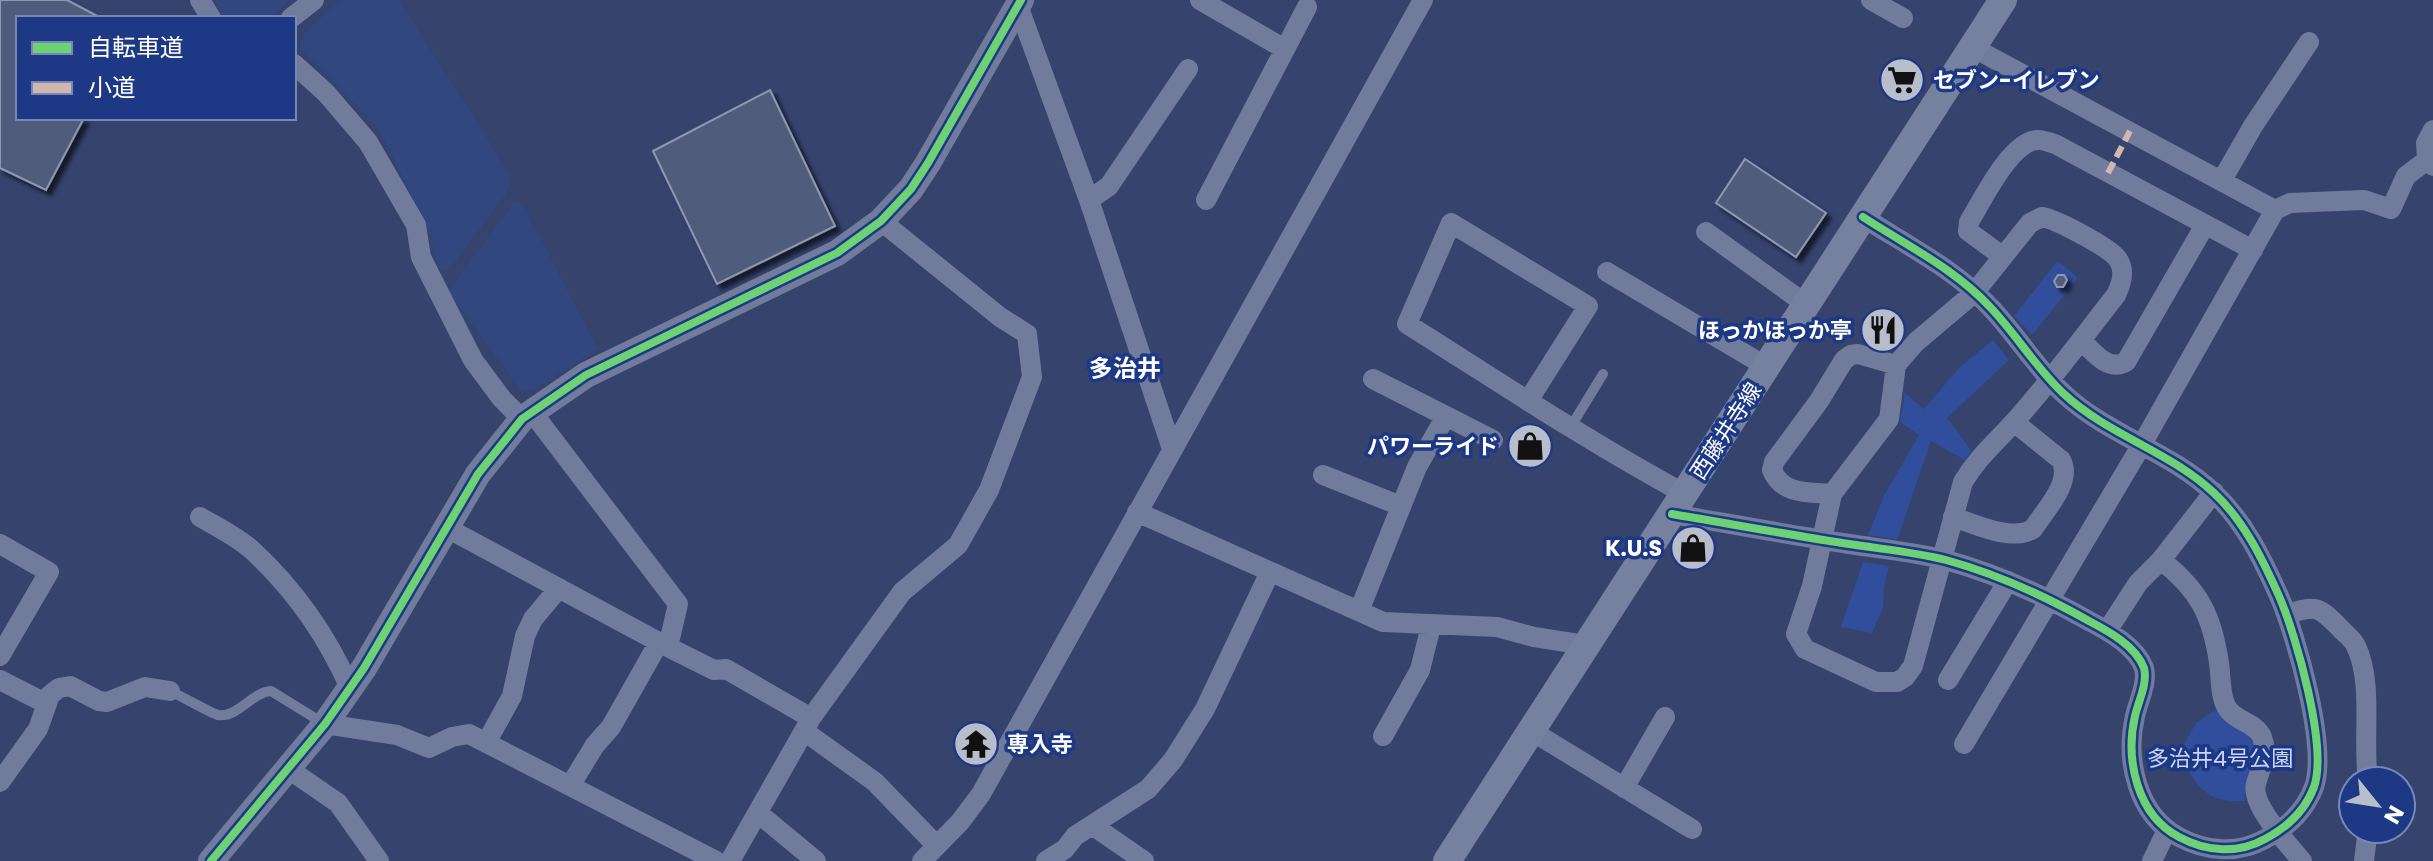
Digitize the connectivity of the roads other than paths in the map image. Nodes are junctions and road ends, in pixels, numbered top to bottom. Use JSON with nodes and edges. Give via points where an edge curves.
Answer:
{"nodes":[{"id":1,"x":314,"y":0,"type":"edge"},
{"id":2,"x":1200,"y":0,"type":"edge"},
{"id":3,"x":1423,"y":0,"type":"edge"},
{"id":4,"x":1871,"y":0,"type":"edge"},
{"id":5,"x":2003,"y":0,"type":"edge"},
{"id":6,"x":1018,"y":2,"type":"edge"},
{"id":7,"x":1307,"y":7,"type":"dead end"},
{"id":8,"x":294,"y":16,"type":"edge"},
{"id":9,"x":1903,"y":18,"type":"dead end"},
{"id":10,"x":2309,"y":42,"type":"dead end"},
{"id":11,"x":1972,"y":47,"type":"junction"},
{"id":12,"x":1283,"y":48,"type":"junction"},
{"id":13,"x":296,"y":66,"type":"edge"},
{"id":14,"x":1188,"y":69,"type":"dead end"},
{"id":15,"x":2433,"y":130,"type":"edge"},
{"id":16,"x":2430,"y":163,"type":"edge"},
{"id":17,"x":2222,"y":180,"type":"junction"},
{"id":18,"x":1089,"y":200,"type":"junction"},
{"id":19,"x":1206,"y":200,"type":"dead end"},
{"id":20,"x":2275,"y":210,"type":"junction"},
{"id":21,"x":1863,"y":217,"type":"junction"},
{"id":22,"x":881,"y":221,"type":"junction"},
{"id":23,"x":2205,"y":225,"type":"junction"},
{"id":24,"x":1706,"y":232,"type":"dead end"},
{"id":25,"x":2253,"y":250,"type":"junction"},
{"id":26,"x":2002,"y":256,"type":"junction"},
{"id":27,"x":1607,"y":272,"type":"dead end"},
{"id":28,"x":1974,"y":293,"type":"junction"},
{"id":29,"x":1807,"y":305,"type":"junction"},
{"id":30,"x":2081,"y":340,"type":"junction"},
{"id":31,"x":1896,"y":365,"type":"junction"},
{"id":32,"x":1767,"y":367,"type":"junction"},
{"id":33,"x":1603,"y":374,"type":"dead end"},
{"id":34,"x":2050,"y":378,"type":"junction"},
{"id":35,"x":1373,"y":379,"type":"dead end"},
{"id":36,"x":1528,"y":401,"type":"junction"},
{"id":37,"x":527,"y":416,"type":"junction"},
{"id":38,"x":1446,"y":416,"type":"junction"},
{"id":39,"x":2014,"y":422,"type":"junction"},
{"id":40,"x":1570,"y":428,"type":"junction"},
{"id":41,"x":1493,"y":440,"type":"dead end"},
{"id":42,"x":2141,"y":446,"type":"junction"},
{"id":43,"x":1172,"y":449,"type":"junction"},
{"id":44,"x":1323,"y":475,"type":"dead end"},
{"id":45,"x":2214,"y":492,"type":"junction"},
{"id":46,"x":1832,"y":494,"type":"junction"},
{"id":47,"x":1678,"y":504,"type":"junction"},
{"id":48,"x":1401,"y":506,"type":"junction"},
{"id":49,"x":1137,"y":512,"type":"junction"},
{"id":50,"x":200,"y":517,"type":"dead end"},
{"id":51,"x":1953,"y":517,"type":"junction"},
{"id":52,"x":447,"y":528,"type":"junction"},
{"id":53,"x":1822,"y":540,"type":"junction"},
{"id":54,"x":0,"y":544,"type":"edge"},
{"id":55,"x":1942,"y":559,"type":"junction"},
{"id":56,"x":2161,"y":560,"type":"junction"},
{"id":57,"x":1270,"y":572,"type":"junction"},
{"id":58,"x":2008,"y":581,"type":"junction"},
{"id":59,"x":559,"y":588,"type":"junction"},
{"id":60,"x":2051,"y":599,"type":"junction"},
{"id":61,"x":1359,"y":611,"type":"junction"},
{"id":62,"x":2287,"y":614,"type":"junction"},
{"id":63,"x":1431,"y":626,"type":"junction"},
{"id":64,"x":2107,"y":631,"type":"junction"},
{"id":65,"x":664,"y":645,"type":"junction"},
{"id":66,"x":1585,"y":645,"type":"junction"},
{"id":67,"x":0,"y":656,"type":"edge"},
{"id":68,"x":0,"y":680,"type":"edge"},
{"id":69,"x":1948,"y":680,"type":"dead end"},
{"id":70,"x":350,"y":688,"type":"junction"},
{"id":71,"x":170,"y":691,"type":"joint"},
{"id":72,"x":47,"y":704,"type":"junction"},
{"id":73,"x":1665,"y":717,"type":"dead end"},
{"id":74,"x":325,"y":724,"type":"junction"},
{"id":75,"x":808,"y":725,"type":"junction"},
{"id":76,"x":1530,"y":730,"type":"junction"},
{"id":77,"x":1383,"y":736,"type":"dead end"},
{"id":78,"x":486,"y":743,"type":"junction"},
{"id":79,"x":1964,"y":744,"type":"dead end"},
{"id":80,"x":2366,"y":765,"type":"edge"},
{"id":81,"x":287,"y":768,"type":"junction"},
{"id":82,"x":0,"y":782,"type":"edge"},
{"id":83,"x":570,"y":786,"type":"junction"},
{"id":84,"x":1624,"y":788,"type":"junction"},
{"id":85,"x":758,"y":813,"type":"junction"},
{"id":86,"x":1092,"y":825,"type":"junction"},
{"id":87,"x":1692,"y":829,"type":"dead end"},
{"id":88,"x":2167,"y":830,"type":"junction"},
{"id":89,"x":2278,"y":832,"type":"junction"},
{"id":90,"x":936,"y":845,"type":"junction"},
{"id":91,"x":211,"y":861,"type":"edge"},
{"id":92,"x":379,"y":861,"type":"edge"},
{"id":93,"x":716,"y":861,"type":"edge"},
{"id":94,"x":730,"y":861,"type":"edge"},
{"id":95,"x":816,"y":861,"type":"edge"},
{"id":96,"x":922,"y":861,"type":"edge"},
{"id":97,"x":1046,"y":861,"type":"edge"},
{"id":98,"x":1144,"y":861,"type":"edge"},
{"id":99,"x":1447,"y":861,"type":"edge"},
{"id":100,"x":2152,"y":861,"type":"edge"},
{"id":101,"x":2302,"y":861,"type":"edge"}],
"edges":[{"from":1,"to":8,"type":"street"},
{"from":2,"to":12,"type":"street"},
{"from":3,"to":43,"type":"street"},
{"from":4,"to":9,"type":"street"},
{"from":5,"to":11,"type":"main road","name":"西藤井寺線"},
{"from":6,"to":18,"type":"street"},
{"from":6,"to":22,"type":"street","via":[[911,189]]},
{"from":7,"to":12,"type":"street"},
{"from":10,"to":17,"type":"street"},
{"from":11,"to":17,"type":"street"},
{"from":11,"to":21,"type":"main road","name":"西藤井寺線"},
{"from":12,"to":19,"type":"street"},
{"from":13,"to":37,"type":"street","via":[[368,142],[416,225],[421,257],[473,360],[502,399]]},
{"from":14,"to":18,"type":"street","via":[[1109,186]]},
{"from":15,"to":16,"type":"street","via":[[2426,143]]},
{"from":16,"to":20,"type":"street","via":[[2406,176],[2391,209],[2364,200],[2290,203]]},
{"from":17,"to":20,"type":"street"},
{"from":18,"to":43,"type":"street"},
{"from":20,"to":25,"type":"street"},
{"from":21,"to":28,"type":"street"},
{"from":21,"to":29,"type":"main road","name":"西藤井寺線"},
{"from":22,"to":37,"type":"street","via":[[837,253],[586,375]]},
{"from":22,"to":75,"type":"street","via":[[1027,334],[1032,377],[989,490],[958,545],[902,592]]},
{"from":23,"to":25,"type":"street"},
{"from":23,"to":26,"type":"street","via":[[2055,144],[2037,140],[2010,156],[1969,222],[1972,236]]},
{"from":23,"to":30,"type":"street","via":[[2126,362],[2108,365]]},
{"from":24,"to":29,"type":"street"},
{"from":25,"to":42,"type":"street"},
{"from":26,"to":28,"type":"street"},
{"from":26,"to":30,"type":"street","via":[[2030,223],[2042,217],[2057,220],[2116,256],[2123,276],[2120,287]]},
{"from":27,"to":32,"type":"street"},
{"from":28,"to":31,"type":"street"},
{"from":28,"to":34,"type":"street"},
{"from":29,"to":32,"type":"main road","name":"西藤井寺線"},
{"from":30,"to":34,"type":"street"},
{"from":31,"to":46,"type":"street","via":[[1889,419]]},
{"from":31,"to":46,"type":"street","via":[[1858,354],[1844,360],[1774,462],[1772,470],[1782,486]]},
{"from":32,"to":47,"type":"main road","name":"西藤井寺線"},
{"from":33,"to":40,"type":"lane"},
{"from":34,"to":39,"type":"street"},
{"from":34,"to":42,"type":"street","via":[[2092,416]]},
{"from":35,"to":38,"type":"street"},
{"from":36,"to":36,"type":"street","via":[[1588,306],[1451,223],[1407,324]]},
{"from":36,"to":40,"type":"street"},
{"from":37,"to":52,"type":"street","via":[[478,474]]},
{"from":37,"to":65,"type":"street","via":[[678,604]]},
{"from":38,"to":41,"type":"street"},
{"from":38,"to":48,"type":"street"},
{"from":39,"to":51,"type":"street","via":[[1974,462]]},
{"from":39,"to":51,"type":"street","via":[[2061,460],[2066,478],[2033,529],[2025,533],[2011,534]]},
{"from":40,"to":47,"type":"street"},
{"from":42,"to":45,"type":"street"},
{"from":42,"to":60,"type":"street"},
{"from":43,"to":49,"type":"street"},
{"from":44,"to":48,"type":"street"},
{"from":45,"to":56,"type":"street"},
{"from":45,"to":62,"type":"street","via":[[2255,545]]},
{"from":46,"to":53,"type":"street"},
{"from":47,"to":53,"type":"street"},
{"from":47,"to":66,"type":"main road","name":"西藤井寺線"},
{"from":48,"to":61,"type":"street"},
{"from":49,"to":57,"type":"street"},
{"from":49,"to":90,"type":"street","via":[[981,794]]},
{"from":50,"to":70,"type":"street","via":[[251,549],[291,594],[334,652]]},
{"from":51,"to":55,"type":"street"},
{"from":52,"to":59,"type":"street"},
{"from":52,"to":70,"type":"street"},
{"from":53,"to":55,"type":"street"},
{"from":53,"to":55,"type":"street","via":[[1796,634],[1799,642],[1876,682],[1897,682],[1913,666]]},
{"from":54,"to":67,"type":"street","via":[[49,572]]},
{"from":55,"to":58,"type":"street"},
{"from":56,"to":64,"type":"street","via":[[2138,583]]},
{"from":56,"to":89,"type":"street","via":[[2189,584],[2205,611],[2226,706],[2262,737],[2263,770],[2255,786],[2256,799]]},
{"from":57,"to":61,"type":"street"},
{"from":57,"to":86,"type":"street","via":[[1205,709],[1173,760],[1148,789]]},
{"from":58,"to":60,"type":"street"},
{"from":58,"to":69,"type":"street"},
{"from":59,"to":65,"type":"street"},
{"from":59,"to":78,"type":"street","via":[[533,619],[512,696]]},
{"from":60,"to":64,"type":"street"},
{"from":60,"to":79,"type":"street"},
{"from":61,"to":63,"type":"street","via":[[1383,622]]},
{"from":62,"to":80,"type":"street","via":[[2312,607],[2321,610],[2355,644],[2365,683]]},
{"from":62,"to":89,"type":"street","via":[[2318,767],[2302,812]]},
{"from":63,"to":66,"type":"street","via":[[1497,627]]},
{"from":63,"to":77,"type":"street","via":[[1420,670]]},
{"from":64,"to":88,"type":"street","via":[[2143,667],[2132,764],[2139,792]]},
{"from":65,"to":75,"type":"street","via":[[714,670],[726,669]]},
{"from":65,"to":83,"type":"street"},
{"from":66,"to":76,"type":"main road","name":"西藤井寺線"},
{"from":68,"to":72,"type":"street"},
{"from":70,"to":74,"type":"street"},
{"from":71,"to":72,"type":"street","via":[[145,687],[107,702],[70,686],[50,695]]},
{"from":71,"to":74,"type":"lane","via":[[217,715],[271,691]]},
{"from":72,"to":82,"type":"street","via":[[38,729]]},
{"from":73,"to":84,"type":"street"},
{"from":74,"to":78,"type":"street","via":[[397,735],[429,748],[469,734]]},
{"from":74,"to":81,"type":"street"},
{"from":75,"to":85,"type":"street"},
{"from":75,"to":90,"type":"street","via":[[875,782]]},
{"from":76,"to":84,"type":"street"},
{"from":76,"to":99,"type":"main road","name":"西藤井寺線"},
{"from":78,"to":83,"type":"street"},
{"from":81,"to":91,"type":"street"},
{"from":81,"to":92,"type":"street","via":[[338,803]]},
{"from":83,"to":93,"type":"street"},
{"from":84,"to":87,"type":"street"},
{"from":85,"to":94,"type":"street"},
{"from":85,"to":95,"type":"street"},
{"from":86,"to":97,"type":"street"},
{"from":86,"to":98,"type":"street"},
{"from":88,"to":89,"type":"street","via":[[2219,849],[2240,849]]},
{"from":88,"to":100,"type":"street"},
{"from":89,"to":101,"type":"street"},
{"from":90,"to":96,"type":"street"}]}
